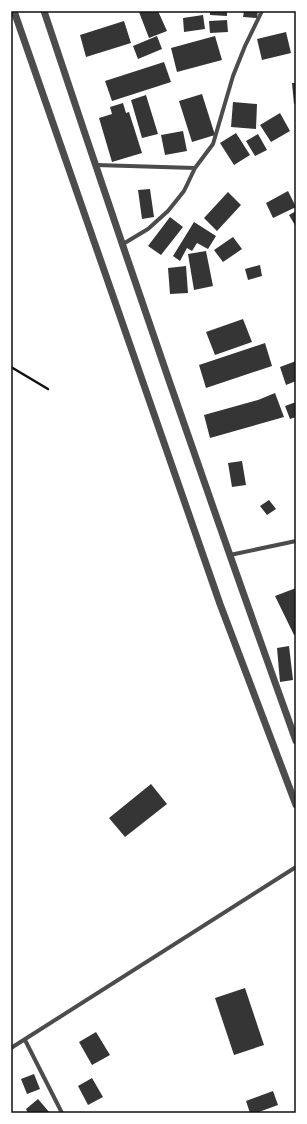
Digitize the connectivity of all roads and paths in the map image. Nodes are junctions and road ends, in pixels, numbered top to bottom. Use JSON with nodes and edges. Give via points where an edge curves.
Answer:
{"nodes":[{"id":1,"x":14,"y":11,"type":"edge"},
{"id":2,"x":44,"y":11,"type":"edge"},
{"id":3,"x":262,"y":11,"type":"edge"},
{"id":4,"x":95,"y":165,"type":"junction"},
{"id":5,"x":195,"y":168,"type":"junction"},
{"id":6,"x":123,"y":244,"type":"junction"},
{"id":7,"x":11,"y":367,"type":"edge"},
{"id":8,"x":48,"y":389,"type":"dead end"},
{"id":9,"x":296,"y":541,"type":"edge"},
{"id":10,"x":230,"y":556,"type":"junction"},
{"id":11,"x":296,"y":741,"type":"edge"},
{"id":12,"x":296,"y":805,"type":"edge"},
{"id":13,"x":296,"y":867,"type":"edge"},
{"id":14,"x":25,"y":1040,"type":"junction"},
{"id":15,"x":11,"y":1048,"type":"edge"},
{"id":16,"x":62,"y":1113,"type":"edge"}],
"edges":[{"from":1,"to":12,"type":"street","via":[[220,604]]},
{"from":2,"to":4,"type":"street"},
{"from":3,"to":5,"type":"street","via":[[233,76],[213,144]]},
{"from":4,"to":5,"type":"street"},
{"from":4,"to":6,"type":"street"},
{"from":5,"to":6,"type":"street","via":[[184,191],[168,211],[148,229]]},
{"from":6,"to":10,"type":"street"},
{"from":7,"to":8,"type":"path"},
{"from":9,"to":10,"type":"street"},
{"from":10,"to":11,"type":"street"},
{"from":13,"to":14,"type":"street"},
{"from":14,"to":15,"type":"street"},
{"from":14,"to":16,"type":"street"}]}
